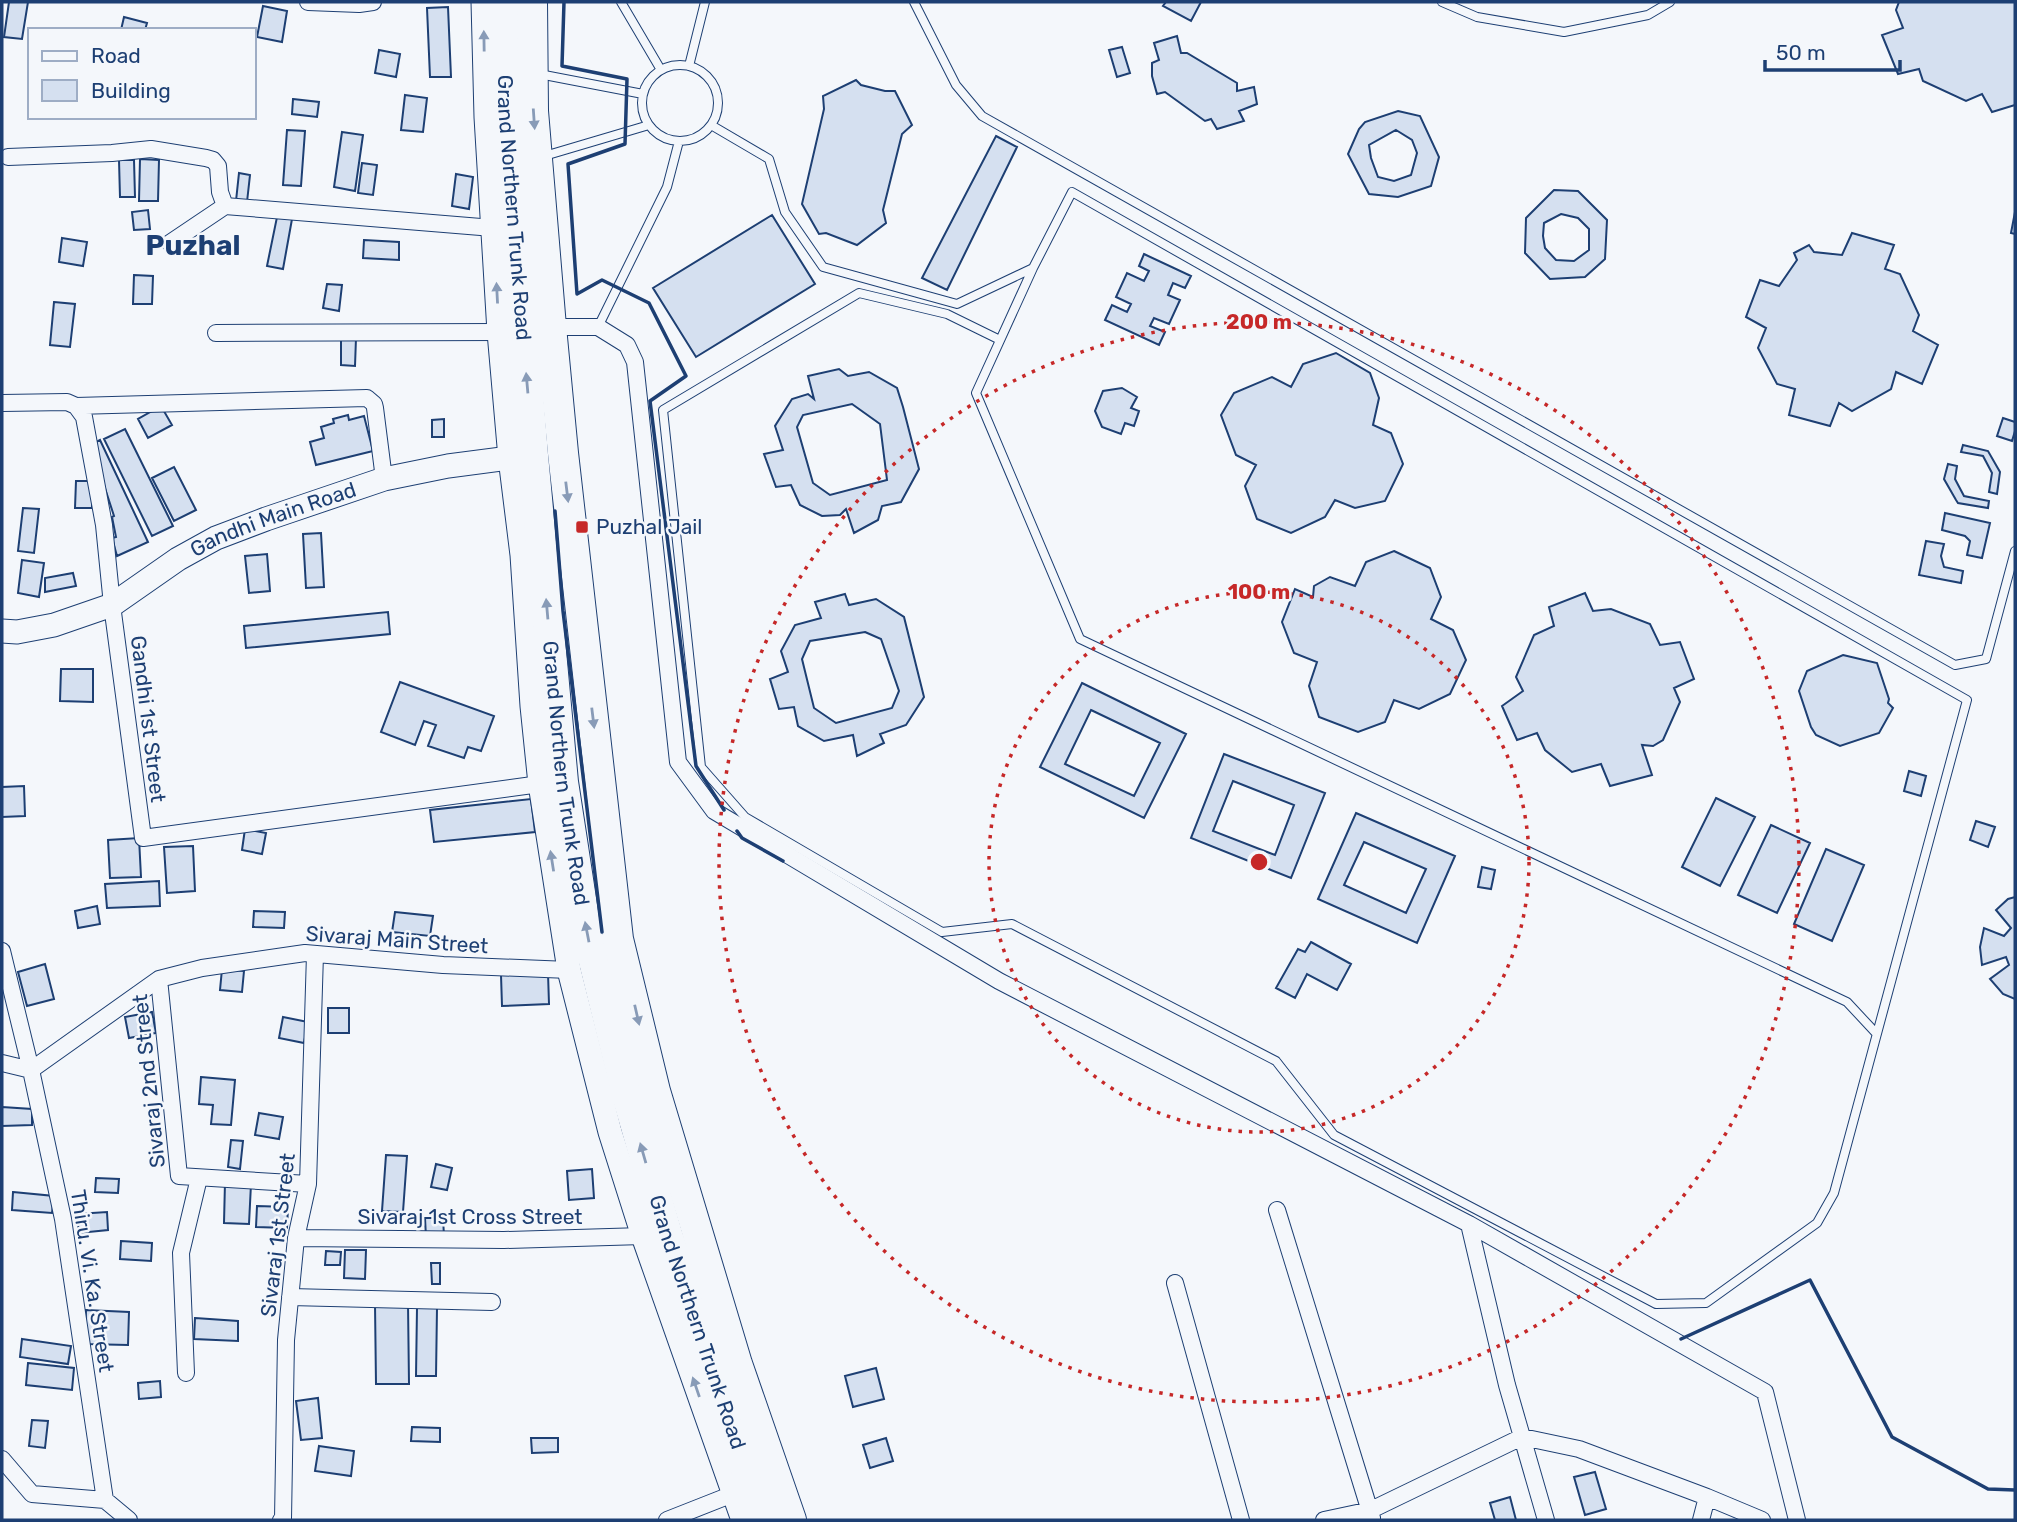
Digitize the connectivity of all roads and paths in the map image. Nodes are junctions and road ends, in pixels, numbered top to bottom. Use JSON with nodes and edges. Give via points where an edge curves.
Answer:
{"nodes":[{"id":1,"x":307,"y":2,"type":"edge"},
{"id":2,"x":373,"y":2,"type":"edge"},
{"id":3,"x":483,"y":2,"type":"edge"},
{"id":4,"x":505,"y":2,"type":"edge"},
{"id":5,"x":532,"y":2,"type":"edge"},
{"id":6,"x":621,"y":2,"type":"edge"},
{"id":7,"x":705,"y":2,"type":"edge"},
{"id":8,"x":914,"y":2,"type":"edge"},
{"id":9,"x":1443,"y":2,"type":"edge"},
{"id":10,"x":1670,"y":2,"type":"edge"},
{"id":11,"x":689,"y":66,"type":"junction"},
{"id":12,"x":661,"y":70,"type":"junction"},
{"id":13,"x":533,"y":73,"type":"junction"},
{"id":14,"x":643,"y":94,"type":"junction"},
{"id":15,"x":649,"y":125,"type":"junction"},
{"id":16,"x":711,"y":125,"type":"junction"},
{"id":17,"x":680,"y":141,"type":"junction"},
{"id":18,"x":8,"y":157,"type":"dead end"},
{"id":19,"x":537,"y":158,"type":"junction"},
{"id":20,"x":225,"y":206,"type":"junction"},
{"id":21,"x":493,"y":228,"type":"junction"},
{"id":22,"x":170,"y":243,"type":"dead end"},
{"id":23,"x":1033,"y":268,"type":"junction"},
{"id":24,"x":551,"y":327,"type":"junction"},
{"id":25,"x":598,"y":327,"type":"junction"},
{"id":26,"x":216,"y":332,"type":"dead end"},
{"id":27,"x":499,"y":332,"type":"junction"},
{"id":28,"x":1000,"y":340,"type":"junction"},
{"id":29,"x":2,"y":403,"type":"edge"},
{"id":30,"x":76,"y":407,"type":"junction"},
{"id":31,"x":563,"y":453,"type":"junction"},
{"id":32,"x":522,"y":457,"type":"junction"},
{"id":33,"x":384,"y":479,"type":"junction"},
{"id":34,"x":2015,"y":551,"type":"edge"},
{"id":35,"x":112,"y":605,"type":"junction"},
{"id":36,"x":2,"y":631,"type":"edge"},
{"id":37,"x":540,"y":785,"type":"junction"},
{"id":38,"x":2,"y":951,"type":"edge"},
{"id":39,"x":315,"y":954,"type":"junction"},
{"id":40,"x":569,"y":970,"type":"junction"},
{"id":41,"x":159,"y":979,"type":"junction"},
{"id":42,"x":1877,"y":1033,"type":"junction"},
{"id":43,"x":2,"y":1063,"type":"edge"},
{"id":44,"x":30,"y":1070,"type":"junction"},
{"id":45,"x":199,"y":1178,"type":"junction"},
{"id":46,"x":308,"y":1184,"type":"junction"},
{"id":47,"x":1277,"y":1210,"type":"dead end"},
{"id":48,"x":1469,"y":1224,"type":"junction"},
{"id":49,"x":643,"y":1236,"type":"junction"},
{"id":50,"x":296,"y":1238,"type":"junction"},
{"id":51,"x":1175,"y":1283,"type":"dead end"},
{"id":52,"x":290,"y":1297,"type":"junction"},
{"id":53,"x":492,"y":1303,"type":"dead end"},
{"id":54,"x":186,"y":1373,"type":"dead end"},
{"id":55,"x":1522,"y":1437,"type":"junction"},
{"id":56,"x":2,"y":1460,"type":"edge"},
{"id":57,"x":733,"y":1494,"type":"junction"},
{"id":58,"x":1707,"y":1497,"type":"junction"},
{"id":59,"x":105,"y":1500,"type":"junction"},
{"id":60,"x":1371,"y":1515,"type":"edge"},
{"id":61,"x":129,"y":1520,"type":"edge"},
{"id":62,"x":281,"y":1520,"type":"edge"},
{"id":63,"x":667,"y":1520,"type":"edge"},
{"id":64,"x":743,"y":1520,"type":"edge"},
{"id":65,"x":763,"y":1520,"type":"edge"},
{"id":66,"x":791,"y":1520,"type":"edge"},
{"id":67,"x":1241,"y":1520,"type":"edge"},
{"id":68,"x":1324,"y":1520,"type":"edge"},
{"id":69,"x":1546,"y":1520,"type":"edge"},
{"id":70,"x":1701,"y":1520,"type":"edge"},
{"id":71,"x":1762,"y":1520,"type":"edge"},
{"id":72,"x":1797,"y":1520,"type":"edge"}],
"edges":[{"from":1,"to":2,"type":"street"},
{"from":21,"to":3,"type":"street","one_way":true},
{"from":32,"to":4,"type":"highway","name":"Grand Northern Trunk Road","one_way":true,"via":[[505,105]]},
{"from":5,"to":13,"type":"highway","name":"Grand Northern Trunk Road"},
{"from":6,"to":12,"type":"lane"},
{"from":7,"to":11,"type":"lane"},
{"from":8,"to":34,"type":"lane","via":[[956,85],[982,117],[1955,665],[1986,659]]},
{"from":9,"to":10,"type":"lane","via":[[1477,17],[1564,32],[1648,15]]},
{"from":11,"to":12,"type":"lane"},
{"from":11,"to":16,"type":"lane","via":[[710,79],[716,90],[718,102]]},
{"from":12,"to":14,"type":"lane"},
{"from":13,"to":14,"type":"lane"},
{"from":13,"to":19,"type":"highway","name":"Grand Northern Trunk Road","one_way":true},
{"from":14,"to":15,"type":"lane"},
{"from":15,"to":17,"type":"lane","via":[[668,139]]},
{"from":15,"to":19,"type":"lane"},
{"from":16,"to":17,"type":"lane","via":[[702,134]]},
{"from":16,"to":23,"type":"lane","via":[[769,159],[785,212],[823,267],[957,304]]},
{"from":17,"to":25,"type":"lane","via":[[667,187]]},
{"from":18,"to":20,"type":"street","via":[[150,149],[206,158],[218,166]]},
{"from":19,"to":24,"type":"highway","name":"Grand Northern Trunk Road"},
{"from":20,"to":21,"type":"street"},
{"from":20,"to":22,"type":"street"},
{"from":27,"to":21,"type":"street","one_way":true},
{"from":23,"to":28,"type":"lane"},
{"from":23,"to":42,"type":"lane","via":[[1072,191],[1967,700]]},
{"from":24,"to":25,"type":"street"},
{"from":24,"to":31,"type":"highway","name":"Grand Northern Trunk Road"},
{"from":25,"to":48,"type":"street","via":[[626,345],[635,362],[678,761],[714,811],[999,981]]},
{"from":26,"to":27,"type":"street"},
{"from":27,"to":32,"type":"street"},
{"from":28,"to":42,"type":"lane","via":[[976,393],[1080,639],[1847,1002]]},
{"from":28,"to":42,"type":"lane","via":[[947,314],[859,293],[663,410],[701,767],[745,817],[942,932],[1013,924],[1276,1061],[1334,1135],[1656,1304],[1706,1303],[1817,1223],[1835,1193]]},
{"from":29,"to":30,"type":"street","via":[[67,402]]},
{"from":30,"to":33,"type":"street","via":[[367,398],[375,408]]},
{"from":30,"to":35,"type":"street","name":"Gandhi 1st Street","via":[[84,417],[104,525]]},
{"from":31,"to":32,"type":"street","name":"Gandhi Main Road"},
{"from":31,"to":66,"type":"highway","name":"Grand Northern Trunk Road","one_way":true,"via":[[618,939],[654,1091],[737,1364]]},
{"from":32,"to":33,"type":"street","name":"Gandhi Main Road"},
{"from":32,"to":37,"type":"street","via":[[522,555]]},
{"from":65,"to":32,"type":"highway","name":"Grand Northern Trunk Road","one_way":true,"via":[[667,1234],[595,971],[563,782]]},
{"from":33,"to":35,"type":"street","name":"Gandhi Main Road","via":[[216,538]]},
{"from":35,"to":36,"type":"street","name":"Gandhi Main Road","via":[[54,625]]},
{"from":35,"to":37,"type":"street","name":"Gandhi 1st Street","via":[[143,838]]},
{"from":40,"to":37,"type":"street","one_way":true},
{"from":38,"to":44,"type":"street","name":"Thiru. Vi. Ka. Street"},
{"from":39,"to":40,"type":"street","name":"Sivaraj Main Street"},
{"from":39,"to":41,"type":"street","name":"Sivaraj Main Street","via":[[202,968]]},
{"from":39,"to":46,"type":"street","name":"Sivaraj 1st Street"},
{"from":40,"to":49,"type":"street","via":[[610,1132]]},
{"from":41,"to":44,"type":"street","name":"Sivaraj Main Street"},
{"from":41,"to":45,"type":"street","name":"Sivaraj 2nd Street","via":[[179,1177]]},
{"from":43,"to":44,"type":"street"},
{"from":44,"to":59,"type":"street","name":"Thiru. Vi. Ka. Street","via":[[63,1219]]},
{"from":45,"to":46,"type":"street","name":"Sivaraj 2nd Street"},
{"from":45,"to":54,"type":"street","via":[[181,1253]]},
{"from":46,"to":50,"type":"street","name":"Sivaraj 1st Street"},
{"from":47,"to":60,"type":"street"},
{"from":48,"to":55,"type":"street"},
{"from":48,"to":72,"type":"street","via":[[1765,1392]]},
{"from":49,"to":50,"type":"street","name":"Sivaraj 1st Cross Street"},
{"from":57,"to":49,"type":"street","one_way":true},
{"from":50,"to":52,"type":"street","name":"Sivaraj 1st Street"},
{"from":51,"to":67,"type":"street"},
{"from":52,"to":53,"type":"street"},
{"from":52,"to":62,"type":"street","name":"Sivaraj 1st Street"},
{"from":55,"to":58,"type":"street","via":[[1579,1449]]},
{"from":55,"to":60,"type":"street"},
{"from":55,"to":69,"type":"street"},
{"from":56,"to":59,"type":"street","via":[[32,1494]]},
{"from":57,"to":63,"type":"street"},
{"from":57,"to":64,"type":"street"},
{"from":58,"to":70,"type":"street"},
{"from":58,"to":71,"type":"street"},
{"from":59,"to":61,"type":"street"},
{"from":60,"to":68,"type":"street"}]}
